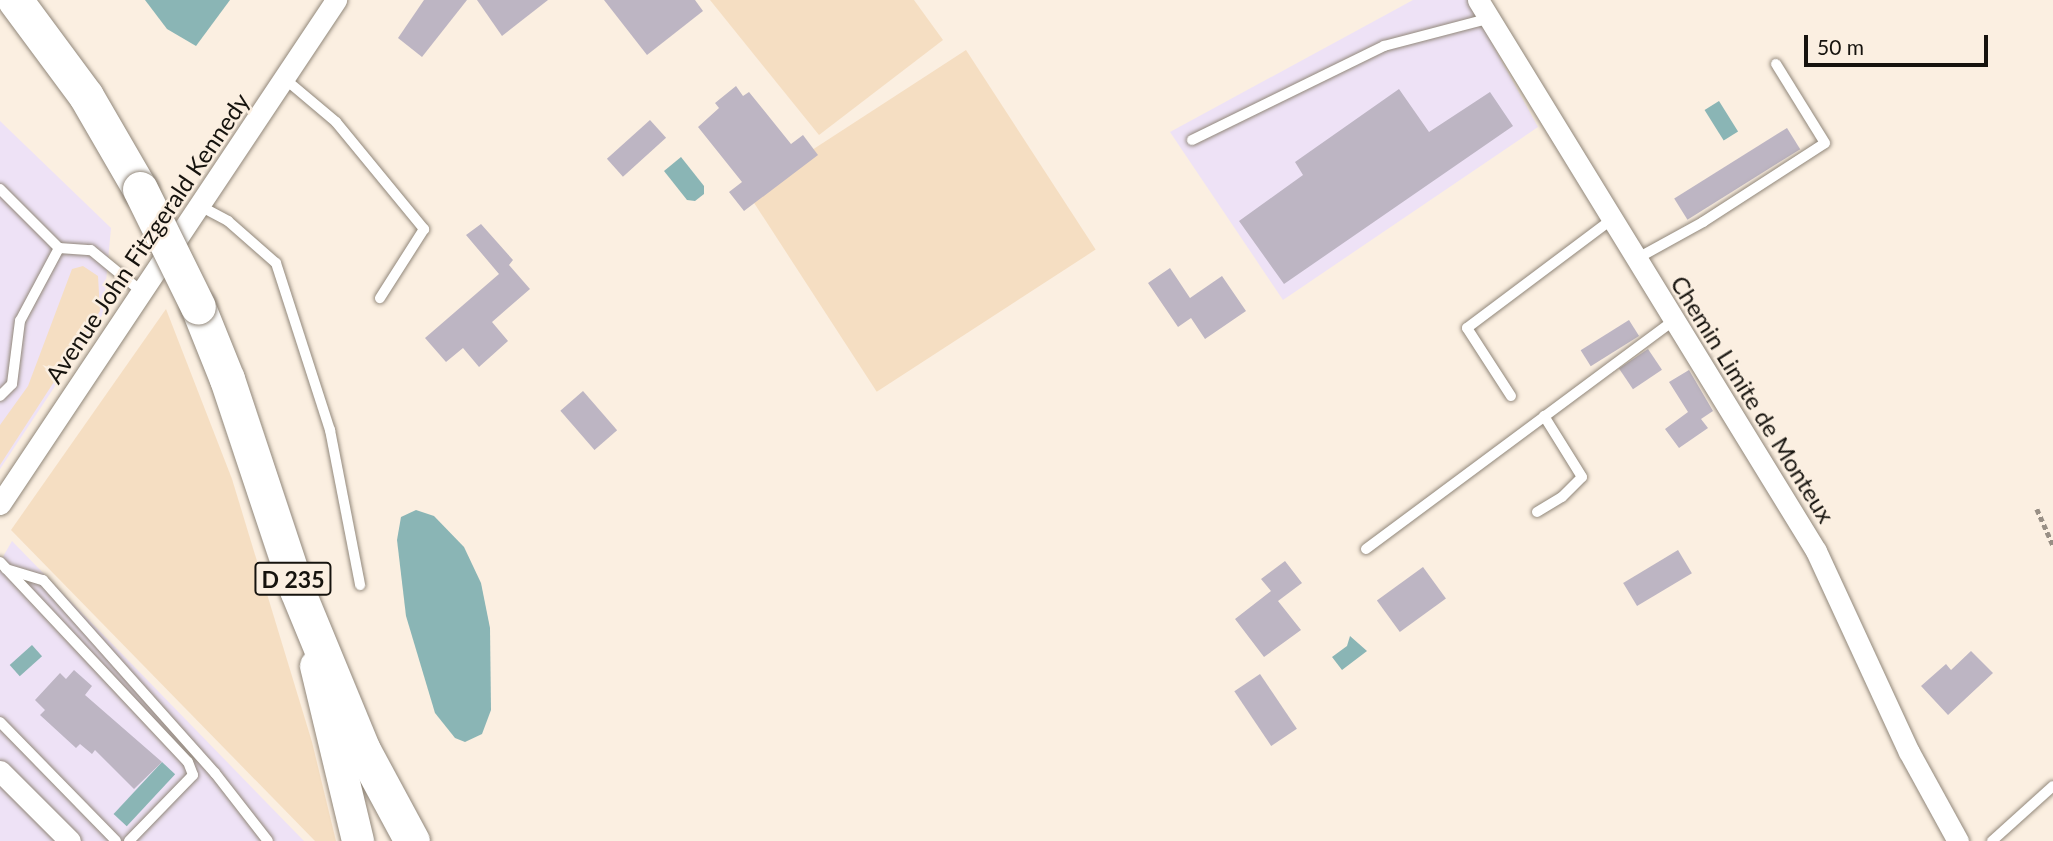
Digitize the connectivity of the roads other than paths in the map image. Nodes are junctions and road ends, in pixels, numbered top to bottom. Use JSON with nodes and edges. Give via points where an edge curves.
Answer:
{"nodes":[{"id":1,"x":15,"y":0,"type":"edge"},
{"id":2,"x":336,"y":0,"type":"edge"},
{"id":3,"x":1482,"y":10,"type":"edge"},
{"id":4,"x":1776,"y":64,"type":"dead end"},
{"id":5,"x":285,"y":79,"type":"junction"},
{"id":6,"x":1192,"y":140,"type":"dead end"},
{"id":7,"x":0,"y":188,"type":"edge"},
{"id":8,"x":200,"y":206,"type":"junction"},
{"id":9,"x":1611,"y":220,"type":"junction"},
{"id":10,"x":59,"y":248,"type":"junction"},
{"id":11,"x":1636,"y":259,"type":"junction"},
{"id":12,"x":142,"y":292,"type":"junction"},
{"id":13,"x":380,"y":298,"type":"dead end"},
{"id":14,"x":1673,"y":321,"type":"junction"},
{"id":15,"x":0,"y":396,"type":"edge"},
{"id":16,"x":1511,"y":396,"type":"dead end"},
{"id":17,"x":1544,"y":416,"type":"junction"},
{"id":18,"x":0,"y":504,"type":"edge"},
{"id":19,"x":1536,"y":512,"type":"dead end"},
{"id":20,"x":1366,"y":550,"type":"dead end"},
{"id":21,"x":3,"y":565,"type":"edge"},
{"id":22,"x":360,"y":585,"type":"dead end"},
{"id":23,"x":297,"y":590,"type":"junction"},
{"id":24,"x":0,"y":722,"type":"edge"},
{"id":25,"x":0,"y":771,"type":"edge"},
{"id":26,"x":2053,"y":786,"type":"edge"},
{"id":27,"x":70,"y":841,"type":"edge"},
{"id":28,"x":116,"y":841,"type":"edge"},
{"id":29,"x":130,"y":841,"type":"edge"},
{"id":30,"x":268,"y":841,"type":"edge"},
{"id":31,"x":358,"y":841,"type":"edge"},
{"id":32,"x":412,"y":841,"type":"edge"},
{"id":33,"x":1958,"y":841,"type":"edge"},
{"id":34,"x":1992,"y":841,"type":"edge"}],
"edges":[{"from":1,"to":23,"type":"main road","number":"D 235","bridge":true,"via":[[86,96],[141,189],[198,307],[228,379]]},
{"from":2,"to":5,"type":"street","name":"Avenue John Fitzgerald Kennedy"},
{"from":3,"to":6,"type":"lane","via":[[1384,46]]},
{"from":3,"to":9,"type":"street","name":"Chemin Limite de Monteux"},
{"from":4,"to":11,"type":"lane","via":[[1825,143],[1703,222]]},
{"from":5,"to":8,"type":"street","name":"Avenue John Fitzgerald Kennedy"},
{"from":5,"to":13,"type":"lane","via":[[336,122],[424,229]]},
{"from":7,"to":10,"type":"lane"},
{"from":8,"to":12,"type":"street","name":"Avenue John Fitzgerald Kennedy"},
{"from":8,"to":22,"type":"lane","via":[[228,221],[276,263],[330,430]]},
{"from":9,"to":11,"type":"street","name":"Chemin Limite de Monteux"},
{"from":9,"to":16,"type":"lane","via":[[1467,328]]},
{"from":10,"to":12,"type":"lane","via":[[91,250]]},
{"from":10,"to":15,"type":"lane","via":[[20,321],[12,384]]},
{"from":11,"to":14,"type":"street","name":"Chemin Limite de Monteux"},
{"from":12,"to":18,"type":"street","name":"Avenue John Fitzgerald Kennedy"},
{"from":14,"to":17,"type":"lane"},
{"from":14,"to":33,"type":"street","name":"Chemin Limite de Monteux","via":[[1816,551],[1909,752]]},
{"from":17,"to":19,"type":"lane","via":[[1582,477],[1562,497]]},
{"from":17,"to":20,"type":"lane"},
{"from":21,"to":29,"type":"lane","via":[[188,762],[192,775]]},
{"from":21,"to":30,"type":"lane","via":[[43,580],[215,773]]},
{"from":23,"to":31,"type":"main road"},
{"from":23,"to":32,"type":"main road","number":"D 235","via":[[363,750]]},
{"from":24,"to":28,"type":"lane"},
{"from":25,"to":27,"type":"street"},
{"from":26,"to":34,"type":"lane"}]}
